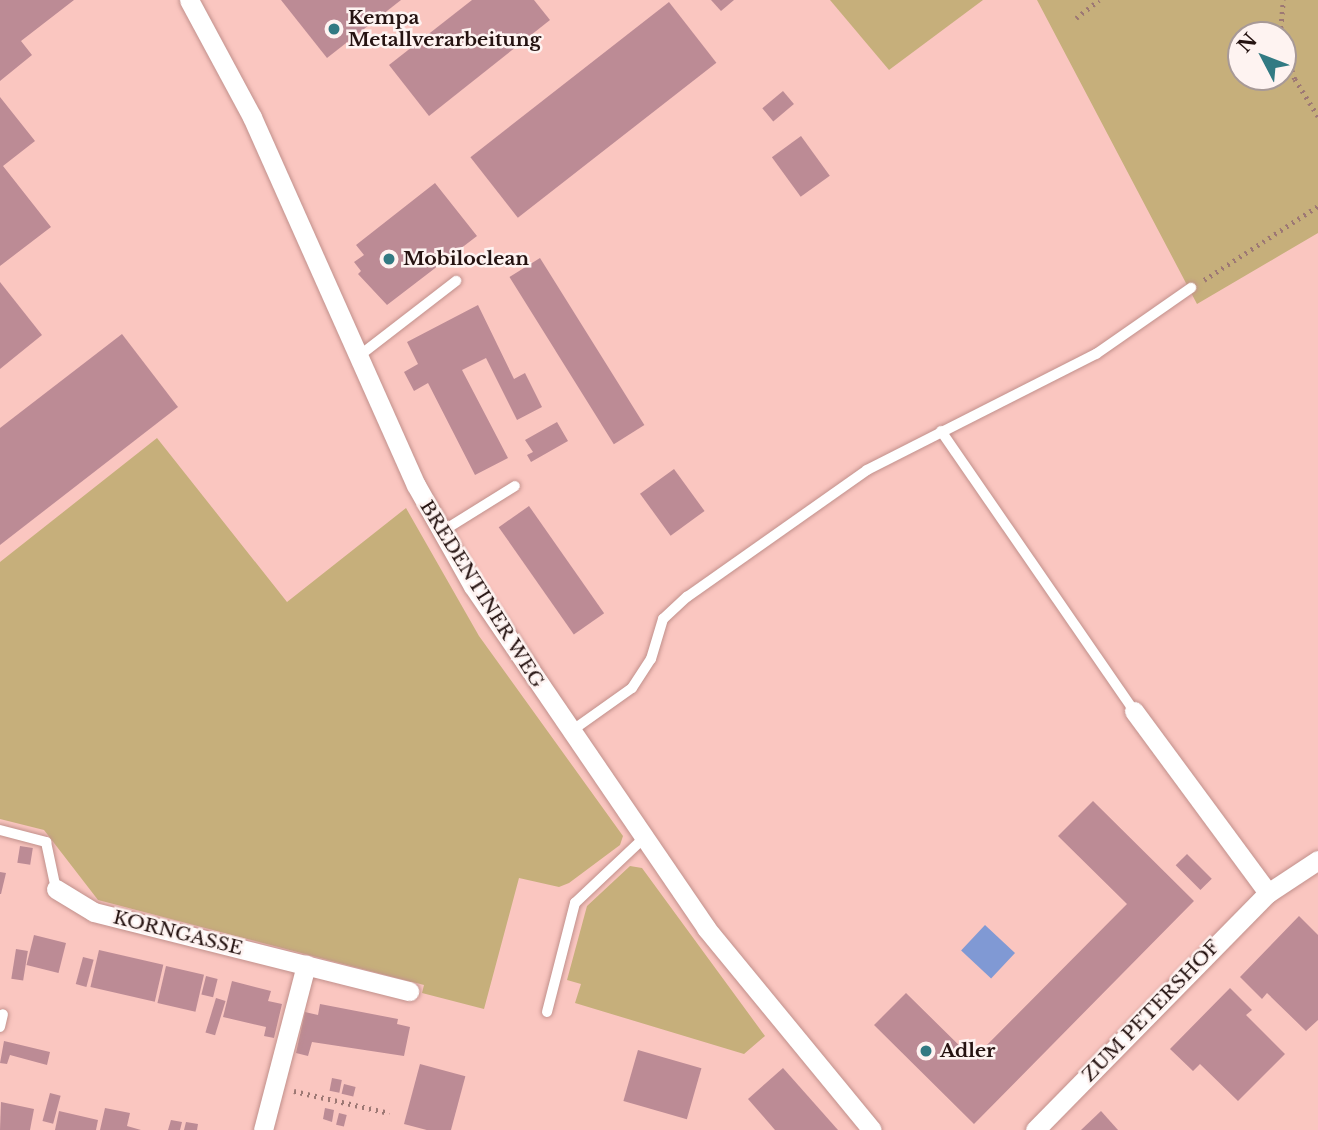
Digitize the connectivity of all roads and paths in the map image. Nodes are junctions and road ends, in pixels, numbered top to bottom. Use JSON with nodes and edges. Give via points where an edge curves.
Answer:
{"nodes":[{"id":1,"x":189,"y":0,"type":"edge"},
{"id":2,"x":1099,"y":0,"type":"edge"},
{"id":3,"x":1283,"y":0,"type":"edge"},
{"id":4,"x":1076,"y":18,"type":"dead end"},
{"id":5,"x":1281,"y":21,"type":"edge"},
{"id":6,"x":1297,"y":82,"type":"edge"},
{"id":7,"x":1318,"y":116,"type":"edge"},
{"id":8,"x":1318,"y":206,"type":"edge"},
{"id":9,"x":456,"y":281,"type":"dead end"},
{"id":10,"x":1191,"y":288,"type":"joint"},
{"id":11,"x":359,"y":356,"type":"junction"},
{"id":12,"x":941,"y":432,"type":"junction"},
{"id":13,"x":515,"y":486,"type":"dead end"},
{"id":14,"x":440,"y":532,"type":"junction"},
{"id":15,"x":1134,"y":712,"type":"joint"},
{"id":16,"x":570,"y":733,"type":"junction"},
{"id":17,"x":0,"y":830,"type":"edge"},
{"id":18,"x":643,"y":839,"type":"junction"},
{"id":19,"x":1318,"y":860,"type":"edge"},
{"id":20,"x":56,"y":889,"type":"joint"},
{"id":21,"x":1268,"y":892,"type":"junction"},
{"id":22,"x":306,"y":965,"type":"junction"},
{"id":23,"x":410,"y":991,"type":"dead end"},
{"id":24,"x":547,"y":1012,"type":"dead end"},
{"id":25,"x":3,"y":1014,"type":"dead end"},
{"id":26,"x":0,"y":1027,"type":"edge"},
{"id":27,"x":274,"y":1087,"type":"junction"},
{"id":28,"x":389,"y":1112,"type":"dead end"},
{"id":29,"x":263,"y":1130,"type":"edge"},
{"id":30,"x":872,"y":1130,"type":"edge"},
{"id":31,"x":1035,"y":1130,"type":"edge"}],
"edges":[{"from":1,"to":11,"type":"street","name":"BREDENTINER WEG","via":[[252,117]]},
{"from":2,"to":4,"type":"path"},
{"from":3,"to":5,"type":"path"},
{"from":6,"to":7,"type":"path"},
{"from":8,"to":10,"type":"path"},
{"from":9,"to":11,"type":"lane"},
{"from":10,"to":12,"type":"lane","via":[[1096,354]]},
{"from":11,"to":14,"type":"street","name":"BREDENTINER WEG"},
{"from":12,"to":15,"type":"lane"},
{"from":12,"to":16,"type":"lane","via":[[867,470],[687,597],[663,619],[651,659],[632,688]]},
{"from":13,"to":14,"type":"lane"},
{"from":14,"to":16,"type":"street","name":"BREDENTINER WEG"},
{"from":15,"to":21,"type":"street"},
{"from":16,"to":18,"type":"street","name":"BREDENTINER WEG"},
{"from":17,"to":20,"type":"lane","via":[[46,842]]},
{"from":18,"to":24,"type":"lane","via":[[575,903]]},
{"from":18,"to":30,"type":"street","name":"BREDENTINER WEG","via":[[763,1002]]},
{"from":19,"to":21,"type":"street","name":"ZUM PETERSHOF"},
{"from":20,"to":22,"type":"street","name":"KORNGASSE","via":[[94,912]]},
{"from":21,"to":31,"type":"street","name":"ZUM PETERSHOF"},
{"from":22,"to":23,"type":"street","name":"KORNGASSE"},
{"from":22,"to":27,"type":"street"},
{"from":25,"to":26,"type":"lane"},
{"from":27,"to":28,"type":"path"},
{"from":27,"to":29,"type":"street"}]}
